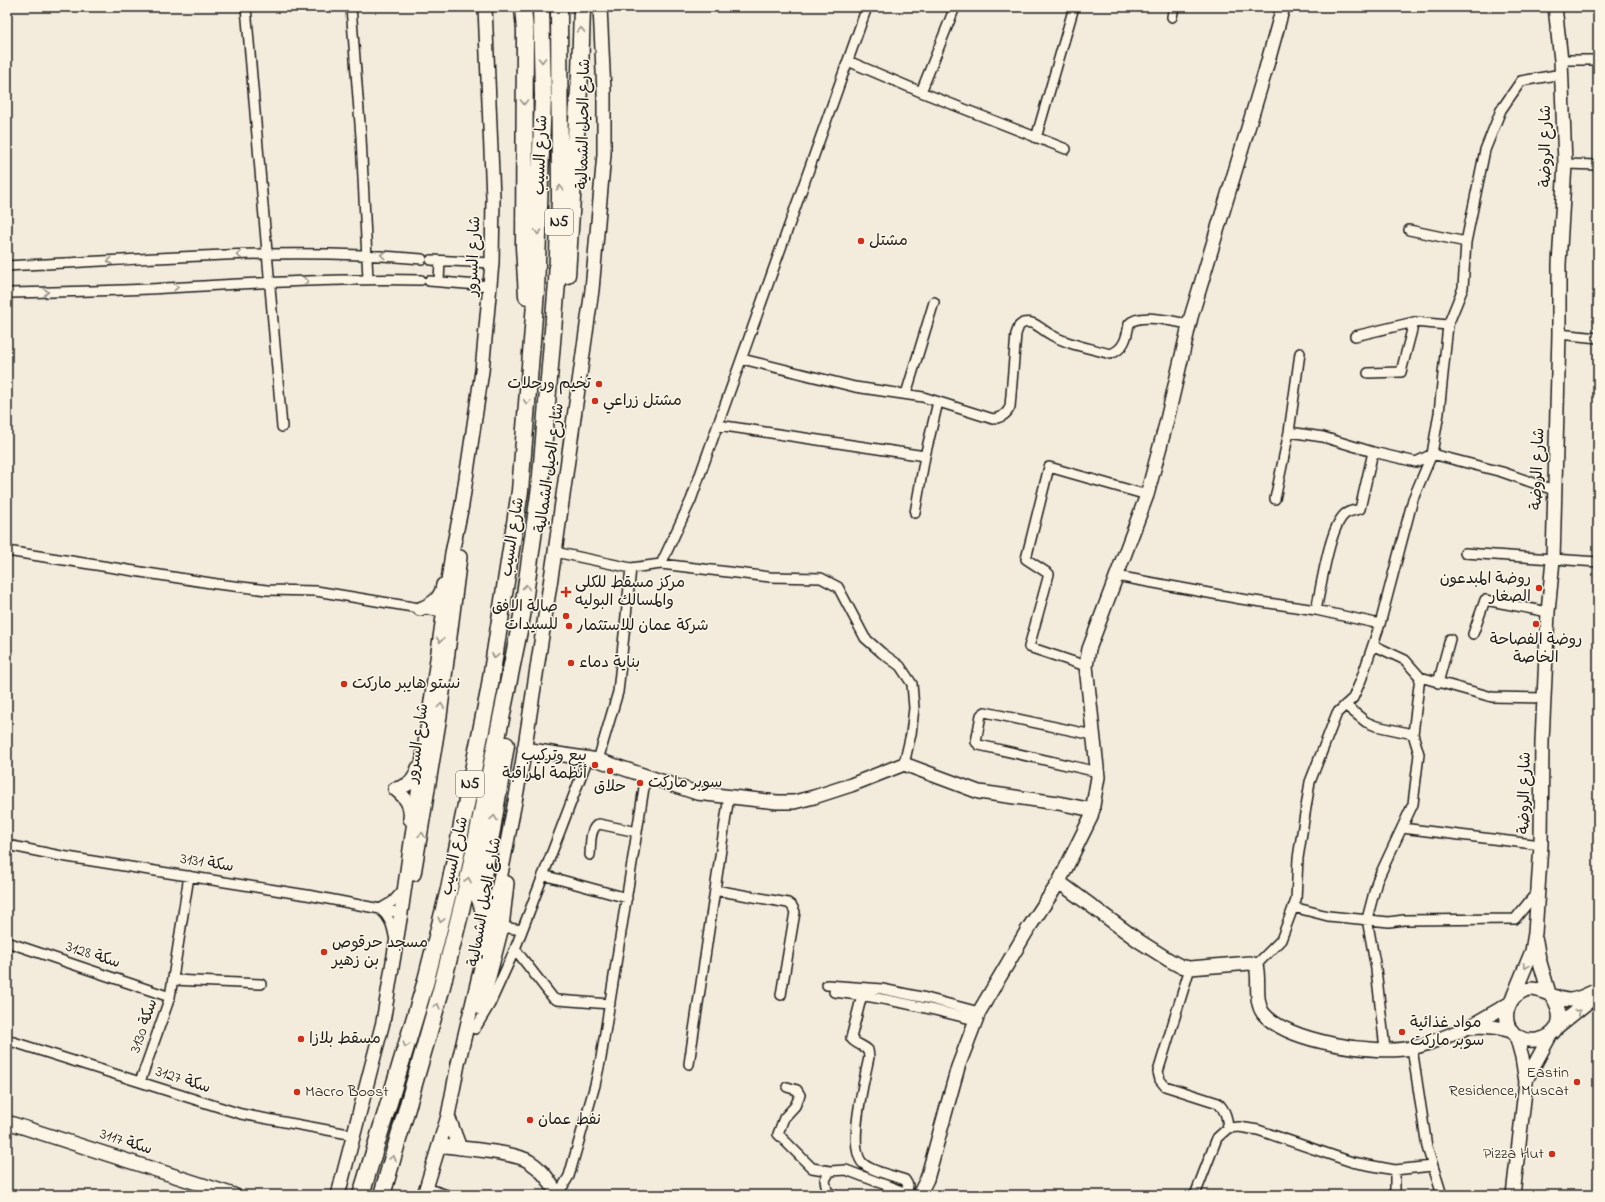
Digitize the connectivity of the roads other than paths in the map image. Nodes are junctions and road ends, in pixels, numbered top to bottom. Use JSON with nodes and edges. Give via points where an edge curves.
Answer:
{"nodes":[{"id":1,"x":246,"y":7,"type":"edge"},
{"id":2,"x":351,"y":7,"type":"edge"},
{"id":3,"x":485,"y":7,"type":"edge"},
{"id":4,"x":523,"y":7,"type":"edge"},
{"id":5,"x":541,"y":7,"type":"edge"},
{"id":6,"x":559,"y":7,"type":"edge"},
{"id":7,"x":582,"y":7,"type":"edge"},
{"id":8,"x":600,"y":7,"type":"edge"},
{"id":9,"x":867,"y":7,"type":"edge"},
{"id":10,"x":955,"y":7,"type":"edge"},
{"id":11,"x":1074,"y":7,"type":"edge"},
{"id":12,"x":1174,"y":7,"type":"edge"},
{"id":13,"x":1283,"y":7,"type":"edge"},
{"id":14,"x":1555,"y":7,"type":"edge"},
{"id":15,"x":1172,"y":17,"type":"dead end"},
{"id":16,"x":1561,"y":60,"type":"junction"},
{"id":17,"x":1598,"y":60,"type":"edge"},
{"id":18,"x":848,"y":61,"type":"junction"},
{"id":19,"x":1562,"y":74,"type":"junction"},
{"id":20,"x":921,"y":92,"type":"junction"},
{"id":21,"x":1036,"y":138,"type":"junction"},
{"id":22,"x":1066,"y":149,"type":"dead end"},
{"id":23,"x":1565,"y":164,"type":"junction"},
{"id":24,"x":1598,"y":165,"type":"edge"},
{"id":25,"x":1409,"y":230,"type":"dead end"},
{"id":26,"x":1466,"y":242,"type":"junction"},
{"id":27,"x":267,"y":254,"type":"junction"},
{"id":28,"x":367,"y":254,"type":"junction"},
{"id":29,"x":431,"y":260,"type":"junction"},
{"id":30,"x":492,"y":263,"type":"junction"},
{"id":31,"x":7,"y":266,"type":"edge"},
{"id":32,"x":368,"y":279,"type":"junction"},
{"id":33,"x":430,"y":281,"type":"junction"},
{"id":34,"x":270,"y":282,"type":"junction"},
{"id":35,"x":490,"y":286,"type":"junction"},
{"id":36,"x":7,"y":293,"type":"edge"},
{"id":37,"x":934,"y":302,"type":"dead end"},
{"id":38,"x":1414,"y":322,"type":"junction"},
{"id":39,"x":1189,"y":324,"type":"junction"},
{"id":40,"x":1448,"y":325,"type":"junction"},
{"id":41,"x":1559,"y":334,"type":"junction"},
{"id":42,"x":1355,"y":336,"type":"dead end"},
{"id":43,"x":1598,"y":338,"type":"edge"},
{"id":44,"x":1300,"y":353,"type":"dead end"},
{"id":45,"x":742,"y":359,"type":"junction"},
{"id":46,"x":530,"y":363,"type":"junction"},
{"id":47,"x":1368,"y":373,"type":"dead end"},
{"id":48,"x":906,"y":394,"type":"junction"},
{"id":49,"x":938,"y":402,"type":"junction"},
{"id":50,"x":718,"y":425,"type":"junction"},
{"id":51,"x":282,"y":427,"type":"dead end"},
{"id":52,"x":1289,"y":432,"type":"junction"},
{"id":53,"x":1373,"y":452,"type":"junction"},
{"id":54,"x":1432,"y":454,"type":"junction"},
{"id":55,"x":925,"y":456,"type":"junction"},
{"id":56,"x":540,"y":487,"type":"junction"},
{"id":57,"x":1554,"y":490,"type":"junction"},
{"id":58,"x":1147,"y":495,"type":"junction"},
{"id":59,"x":1275,"y":499,"type":"dead end"},
{"id":60,"x":462,"y":505,"type":"junction"},
{"id":61,"x":915,"y":513,"type":"dead end"},
{"id":62,"x":7,"y":551,"type":"edge"},
{"id":63,"x":555,"y":552,"type":"junction"},
{"id":64,"x":452,"y":553,"type":"junction"},
{"id":65,"x":1465,"y":553,"type":"dead end"},
{"id":66,"x":1553,"y":560,"type":"junction"},
{"id":67,"x":1598,"y":562,"type":"edge"},
{"id":68,"x":661,"y":564,"type":"junction"},
{"id":69,"x":631,"y":568,"type":"junction"},
{"id":70,"x":1116,"y":576,"type":"junction"},
{"id":71,"x":420,"y":609,"type":"junction"},
{"id":72,"x":1316,"y":610,"type":"junction"},
{"id":73,"x":1548,"y":612,"type":"junction"},
{"id":74,"x":449,"y":613,"type":"junction"},
{"id":75,"x":522,"y":616,"type":"junction"},
{"id":76,"x":1380,"y":624,"type":"junction"},
{"id":77,"x":1473,"y":634,"type":"dead end"},
{"id":78,"x":1450,"y":639,"type":"dead end"},
{"id":79,"x":1373,"y":645,"type":"junction"},
{"id":80,"x":1086,"y":666,"type":"junction"},
{"id":81,"x":436,"y":670,"type":"junction"},
{"id":82,"x":1420,"y":677,"type":"junction"},
{"id":83,"x":1438,"y":683,"type":"junction"},
{"id":84,"x":1544,"y":698,"type":"junction"},
{"id":85,"x":1346,"y":705,"type":"junction"},
{"id":86,"x":1093,"y":734,"type":"junction"},
{"id":87,"x":1413,"y":734,"type":"junction"},
{"id":88,"x":524,"y":749,"type":"junction"},
{"id":89,"x":593,"y":759,"type":"junction"},
{"id":90,"x":904,"y":764,"type":"junction"},
{"id":91,"x":522,"y":765,"type":"junction"},
{"id":92,"x":1098,"y":772,"type":"junction"},
{"id":93,"x":646,"y":775,"type":"junction"},
{"id":94,"x":729,"y":796,"type":"junction"},
{"id":95,"x":1093,"y":810,"type":"junction"},
{"id":96,"x":1402,"y":828,"type":"junction"},
{"id":97,"x":637,"y":832,"type":"junction"},
{"id":98,"x":412,"y":834,"type":"junction"},
{"id":99,"x":7,"y":845,"type":"edge"},
{"id":100,"x":1541,"y":845,"type":"junction"},
{"id":101,"x":590,"y":855,"type":"dead end"},
{"id":102,"x":543,"y":875,"type":"junction"},
{"id":103,"x":189,"y":876,"type":"junction"},
{"id":104,"x":1059,"y":882,"type":"junction"},
{"id":105,"x":404,"y":889,"type":"junction"},
{"id":106,"x":715,"y":890,"type":"junction"},
{"id":107,"x":1538,"y":891,"type":"junction"},
{"id":108,"x":479,"y":896,"type":"junction"},
{"id":109,"x":497,"y":896,"type":"junction"},
{"id":110,"x":627,"y":898,"type":"junction"},
{"id":111,"x":1294,"y":907,"type":"junction"},
{"id":112,"x":380,"y":909,"type":"junction"},
{"id":113,"x":401,"y":913,"type":"junction"},
{"id":114,"x":1367,"y":919,"type":"junction"},
{"id":115,"x":496,"y":924,"type":"junction"},
{"id":116,"x":522,"y":930,"type":"junction"},
{"id":117,"x":1535,"y":933,"type":"junction"},
{"id":118,"x":7,"y":942,"type":"edge"},
{"id":119,"x":396,"y":945,"type":"junction"},
{"id":120,"x":515,"y":949,"type":"junction"},
{"id":121,"x":1256,"y":965,"type":"junction"},
{"id":122,"x":1190,"y":968,"type":"junction"},
{"id":123,"x":173,"y":980,"type":"junction"},
{"id":124,"x":261,"y":984,"type":"dead end"},
{"id":125,"x":827,"y":985,"type":"dead end"},
{"id":126,"x":1598,"y":990,"type":"edge"},
{"id":127,"x":834,"y":992,"type":"dead end"},
{"id":128,"x":1598,"y":994,"type":"edge"},
{"id":129,"x":781,"y":995,"type":"dead end"},
{"id":130,"x":862,"y":995,"type":"junction"},
{"id":131,"x":1550,"y":995,"type":"junction"},
{"id":132,"x":170,"y":997,"type":"junction"},
{"id":133,"x":1511,"y":1000,"type":"junction"},
{"id":134,"x":610,"y":1004,"type":"junction"},
{"id":135,"x":977,"y":1016,"type":"junction"},
{"id":136,"x":1469,"y":1027,"type":"junction"},
{"id":137,"x":475,"y":1029,"type":"junction"},
{"id":138,"x":1554,"y":1031,"type":"junction"},
{"id":139,"x":1514,"y":1033,"type":"junction"},
{"id":140,"x":7,"y":1040,"type":"edge"},
{"id":141,"x":1412,"y":1048,"type":"junction"},
{"id":142,"x":1385,"y":1049,"type":"junction"},
{"id":143,"x":689,"y":1064,"type":"dead end"},
{"id":144,"x":140,"y":1082,"type":"junction"},
{"id":145,"x":1526,"y":1082,"type":"junction"},
{"id":146,"x":787,"y":1087,"type":"dead end"},
{"id":147,"x":455,"y":1088,"type":"junction"},
{"id":148,"x":448,"y":1116,"type":"junction"},
{"id":149,"x":7,"y":1122,"type":"edge"},
{"id":150,"x":1228,"y":1128,"type":"junction"},
{"id":151,"x":354,"y":1135,"type":"junction"},
{"id":152,"x":440,"y":1142,"type":"junction"},
{"id":153,"x":460,"y":1148,"type":"junction"},
{"id":154,"x":434,"y":1164,"type":"junction"},
{"id":155,"x":1432,"y":1166,"type":"junction"},
{"id":156,"x":1394,"y":1170,"type":"junction"},
{"id":157,"x":830,"y":1171,"type":"junction"},
{"id":158,"x":344,"y":1174,"type":"junction"},
{"id":159,"x":425,"y":1191,"type":"edge"},
{"id":160,"x":556,"y":1194,"type":"edge"},
{"id":161,"x":913,"y":1194,"type":"edge"},
{"id":162,"x":234,"y":1195,"type":"edge"},
{"id":163,"x":329,"y":1195,"type":"edge"},
{"id":164,"x":338,"y":1195,"type":"edge"},
{"id":165,"x":361,"y":1195,"type":"edge"},
{"id":166,"x":382,"y":1195,"type":"edge"},
{"id":167,"x":447,"y":1195,"type":"edge"},
{"id":168,"x":834,"y":1195,"type":"edge"},
{"id":169,"x":1195,"y":1195,"type":"edge"},
{"id":170,"x":1395,"y":1195,"type":"edge"},
{"id":171,"x":1442,"y":1195,"type":"edge"},
{"id":172,"x":1513,"y":1195,"type":"edge"}],
"edges":[{"from":1,"to":27,"type":"street"},
{"from":2,"to":28,"type":"street"},
{"from":3,"to":30,"type":"street","name":"شارع السرور","via":[[493,198]]},
{"from":4,"to":46,"type":"highway","one_way":true,"via":[[524,247]]},
{"from":5,"to":46,"type":"highway","name":"شارع السيب","number":"N5","one_way":true,"via":[[542,104],[536,291]]},
{"from":56,"to":6,"type":"highway","name":"شارع السيب","number":"N5","one_way":true,"via":[[556,282],[560,189]]},
{"from":56,"to":7,"type":"highway","one_way":true,"via":[[558,364],[570,241]]},
{"from":8,"to":63,"type":"street","name":"شارع الحيل الشمالية","via":[[604,92],[603,162],[592,290]]},
{"from":9,"to":18,"type":"street"},
{"from":10,"to":20,"type":"street"},
{"from":11,"to":21,"type":"street"},
{"from":12,"to":15,"type":"street"},
{"from":13,"to":39,"type":"street","via":[[1266,72]]},
{"from":14,"to":16,"type":"street","name":"شارع الروضة"},
{"from":16,"to":17,"type":"street"},
{"from":16,"to":19,"type":"street","name":"شارع الروضة"},
{"from":18,"to":20,"type":"street"},
{"from":18,"to":45,"type":"street"},
{"from":19,"to":23,"type":"street","name":"شارع الروضة"},
{"from":19,"to":26,"type":"street","via":[[1521,82],[1501,110],[1485,150]]},
{"from":20,"to":21,"type":"street"},
{"from":21,"to":22,"type":"street"},
{"from":23,"to":24,"type":"street"},
{"from":23,"to":41,"type":"street","name":"شارع الروضة","via":[[1559,264]]},
{"from":25,"to":26,"type":"street"},
{"from":26,"to":40,"type":"street","via":[[1463,288]]},
{"from":27,"to":28,"type":"street"},
{"from":27,"to":31,"type":"street","one_way":true},
{"from":27,"to":34,"type":"street"},
{"from":29,"to":28,"type":"street","one_way":true},
{"from":28,"to":32,"type":"street"},
{"from":29,"to":30,"type":"street"},
{"from":29,"to":33,"type":"street"},
{"from":30,"to":35,"type":"street","name":"شارع السرور"},
{"from":32,"to":33,"type":"street"},
{"from":34,"to":32,"type":"street","one_way":true},
{"from":33,"to":35,"type":"street"},
{"from":36,"to":34,"type":"street","one_way":true},
{"from":34,"to":51,"type":"street"},
{"from":35,"to":60,"type":"street","name":"شارع السرور","via":[[483,364]]},
{"from":37,"to":48,"type":"street"},
{"from":38,"to":40,"type":"street"},
{"from":38,"to":42,"type":"street"},
{"from":38,"to":47,"type":"street","via":[[1401,372]]},
{"from":39,"to":49,"type":"street","via":[[1136,319],[1129,324],[1123,345],[1117,352],[1110,354],[1058,338],[1036,324],[1023,323],[1016,334],[1010,407],[1006,414],[993,419]]},
{"from":39,"to":58,"type":"street"},
{"from":40,"to":54,"type":"street"},
{"from":41,"to":43,"type":"street"},
{"from":41,"to":57,"type":"street","name":"شارع الروضة"},
{"from":44,"to":52,"type":"street"},
{"from":45,"to":48,"type":"street","via":[[855,387]]},
{"from":45,"to":50,"type":"street"},
{"from":46,"to":165,"type":"highway","name":"شارع السيب","number":"N5","one_way":true,"via":[[520,490],[488,699],[449,889],[427,977]]},
{"from":48,"to":49,"type":"street"},
{"from":49,"to":55,"type":"street"},
{"from":50,"to":55,"type":"street"},
{"from":50,"to":68,"type":"street","via":[[691,500]]},
{"from":52,"to":53,"type":"street","via":[[1323,436]]},
{"from":52,"to":59,"type":"street"},
{"from":53,"to":54,"type":"street","via":[[1416,462]]},
{"from":53,"to":72,"type":"street","via":[[1360,510],[1349,511],[1342,517],[1333,533]]},
{"from":54,"to":57,"type":"street","via":[[1502,472]]},
{"from":54,"to":76,"type":"street","via":[[1413,499]]},
{"from":55,"to":61,"type":"street"},
{"from":75,"to":56,"type":"highway","name":"شارع السيب","number":"N5","one_way":true},
{"from":57,"to":66,"type":"street","name":"شارع الروضة"},
{"from":58,"to":70,"type":"street"},
{"from":58,"to":80,"type":"street","via":[[1049,467],[1026,559],[1049,574],[1029,647]]},
{"from":60,"to":64,"type":"street","name":"شارع السرور"},
{"from":60,"to":74,"type":"street","name":"شارع السرور","via":[[461,550]]},
{"from":62,"to":71,"type":"street","via":[[217,584],[266,590],[316,591]]},
{"from":63,"to":69,"type":"street"},
{"from":63,"to":88,"type":"street","name":"شارع الحيل الشمالية"},
{"from":64,"to":71,"type":"street","via":[[446,564],[443,589],[439,597],[433,604]]},
{"from":64,"to":74,"type":"street","name":"شارع السرور"},
{"from":65,"to":66,"type":"street"},
{"from":66,"to":67,"type":"street"},
{"from":66,"to":73,"type":"street","name":"شارع الروضة"},
{"from":68,"to":69,"type":"street"},
{"from":68,"to":90,"type":"street","via":[[770,578],[821,578],[838,587],[865,638],[900,666],[912,684],[913,714]]},
{"from":69,"to":89,"type":"street","via":[[618,692]]},
{"from":70,"to":72,"type":"street","via":[[1227,597]]},
{"from":70,"to":80,"type":"street","via":[[1089,649]]},
{"from":71,"to":74,"type":"street"},
{"from":72,"to":76,"type":"street"},
{"from":73,"to":77,"type":"street","via":[[1485,600]]},
{"from":73,"to":84,"type":"street","name":"شارع الروضة"},
{"from":74,"to":81,"type":"street","name":"شارع السرور","one_way":true},
{"from":113,"to":74,"type":"street","name":"شارع السرور","one_way":true,"via":[[413,879],[419,851]]},
{"from":108,"to":75,"type":"highway","one_way":true,"via":[[524,630]]},
{"from":166,"to":75,"type":"highway","name":"شارع السيب","number":"N5","one_way":true,"via":[[442,990],[466,890]]},
{"from":76,"to":79,"type":"street"},
{"from":78,"to":83,"type":"street"},
{"from":79,"to":82,"type":"street","via":[[1405,660]]},
{"from":79,"to":85,"type":"street","via":[[1359,686]]},
{"from":80,"to":86,"type":"street"},
{"from":81,"to":98,"type":"street","name":"شارع السرور"},
{"from":81,"to":98,"type":"street","via":[[430,680],[418,770],[408,786],[395,789],[409,804]]},
{"from":82,"to":83,"type":"street"},
{"from":82,"to":87,"type":"street"},
{"from":83,"to":84,"type":"street","via":[[1492,697]]},
{"from":84,"to":100,"type":"street","name":"شارع الروضة"},
{"from":85,"to":87,"type":"street","via":[[1366,722]]},
{"from":85,"to":111,"type":"street","via":[[1336,713],[1310,782],[1298,858]]},
{"from":86,"to":92,"type":"street"},
{"from":86,"to":92,"type":"street","via":[[986,712],[981,715],[976,742],[979,745]]},
{"from":87,"to":96,"type":"street","via":[[1419,754],[1413,804]]},
{"from":88,"to":89,"type":"street"},
{"from":88,"to":91,"type":"street","name":"شارع الحيل الشمالية"},
{"from":89,"to":93,"type":"street"},
{"from":89,"to":102,"type":"street"},
{"from":90,"to":94,"type":"street","via":[[851,785],[794,802]]},
{"from":90,"to":95,"type":"street","via":[[979,792]]},
{"from":91,"to":109,"type":"street","name":"شارع الحيل الشمالية"},
{"from":91,"to":115,"type":"street","name":"شارع الحيل الشمالية","via":[[520,798]]},
{"from":92,"to":95,"type":"street"},
{"from":93,"to":94,"type":"street","via":[[697,793]]},
{"from":93,"to":97,"type":"street"},
{"from":94,"to":106,"type":"street"},
{"from":95,"to":104,"type":"street"},
{"from":96,"to":100,"type":"street"},
{"from":96,"to":114,"type":"street","via":[[1377,881]]},
{"from":97,"to":101,"type":"street","via":[[599,824],[593,830]]},
{"from":97,"to":110,"type":"street"},
{"from":98,"to":105,"type":"street","name":"شارع السرور"},
{"from":99,"to":103,"type":"street","name":"سكة 3131"},
{"from":100,"to":107,"type":"street","name":"شارع الروضة"},
{"from":102,"to":110,"type":"street"},
{"from":102,"to":116,"type":"street"},
{"from":103,"to":112,"type":"street","name":"سكة 3131"},
{"from":103,"to":123,"type":"street","name":"سكة 3130"},
{"from":104,"to":122,"type":"street","via":[[1139,941],[1180,966]]},
{"from":104,"to":135,"type":"street","via":[[1024,935]]},
{"from":105,"to":112,"type":"street","via":[[392,902]]},
{"from":105,"to":113,"type":"street","name":"شارع السرور"},
{"from":106,"to":129,"type":"street","via":[[788,903],[792,906],[794,912]]},
{"from":106,"to":143,"type":"street"},
{"from":107,"to":114,"type":"street","via":[[1515,919],[1389,922]]},
{"from":107,"to":117,"type":"street","name":"شارع الروضة"},
{"from":108,"to":109,"type":"highway","via":[[488,903]]},
{"from":108,"to":115,"type":"highway","via":[[484,912]]},
{"from":109,"to":115,"type":"street","name":"شارع الحيل الشمالية"},
{"from":110,"to":134,"type":"street"},
{"from":111,"to":114,"type":"street","via":[[1328,916]]},
{"from":111,"to":121,"type":"street","via":[[1280,940]]},
{"from":112,"to":113,"type":"street","name":"سكة 3131"},
{"from":112,"to":119,"type":"street","via":[[392,924]]},
{"from":113,"to":119,"type":"street","name":"شارع السرور"},
{"from":114,"to":142,"type":"street","via":[[1376,969]]},
{"from":115,"to":116,"type":"street"},
{"from":115,"to":137,"type":"street","name":"شارع الحيل الشمالية","via":[[484,996]]},
{"from":115,"to":147,"type":"street","name":"شارع الحيل الشمالية","via":[[458,1064]]},
{"from":116,"to":120,"type":"street"},
{"from":117,"to":131,"type":"street","name":"شارع الروضة"},
{"from":117,"to":133,"type":"street","name":"شارع الروضة","one_way":true,"via":[[1532,951]]},
{"from":118,"to":132,"type":"street","name":"سكة 3128"},
{"from":119,"to":151,"type":"street","name":"شارع السرور","via":[[383,1022]]},
{"from":120,"to":134,"type":"street","via":[[553,998]]},
{"from":120,"to":137,"type":"street","via":[[490,1004]]},
{"from":121,"to":122,"type":"street","via":[[1250,963]]},
{"from":121,"to":142,"type":"street","via":[[1259,1004],[1271,1020],[1294,1033],[1314,1039],[1353,1048]]},
{"from":122,"to":150,"type":"street","via":[[1158,1072],[1165,1086],[1218,1103],[1226,1113]]},
{"from":123,"to":124,"type":"street"},
{"from":123,"to":132,"type":"street","name":"سكة 3130"},
{"from":125,"to":135,"type":"street","via":[[882,989]]},
{"from":126,"to":131,"type":"street","via":[[1569,1000]]},
{"from":127,"to":130,"type":"street"},
{"from":138,"to":128,"type":"street","one_way":true},
{"from":130,"to":135,"type":"street"},
{"from":130,"to":161,"type":"street","via":[[852,1038],[868,1050],[869,1057],[859,1105],[856,1147],[859,1159],[865,1166],[906,1180]]},
{"from":131,"to":133,"type":"street","via":[[1542,990],[1526,989]]},
{"from":131,"to":138,"type":"street","via":[[1558,1005],[1560,1017]]},
{"from":132,"to":144,"type":"street","name":"سكة 3130"},
{"from":133,"to":136,"type":"street"},
{"from":133,"to":139,"type":"street","via":[[1507,1013],[1508,1022]]},
{"from":134,"to":160,"type":"street","via":[[595,1085],[569,1176]]},
{"from":135,"to":161,"type":"street","via":[[958,1067],[927,1179]]},
{"from":136,"to":139,"type":"street","via":[[1499,1026]]},
{"from":136,"to":141,"type":"street"},
{"from":137,"to":147,"type":"street","name":"شارع الحيل الشمالية"},
{"from":138,"to":139,"type":"street","via":[[1544,1039],[1534,1041],[1524,1040]]},
{"from":138,"to":145,"type":"street"},
{"from":139,"to":145,"type":"street","via":[[1526,1072]]},
{"from":140,"to":144,"type":"street","name":"سكة 3127"},
{"from":141,"to":142,"type":"street"},
{"from":141,"to":155,"type":"street"},
{"from":144,"to":151,"type":"street","name":"سكة 3127","via":[[241,1114]]},
{"from":145,"to":172,"type":"street"},
{"from":146,"to":157,"type":"street","via":[[797,1090],[800,1095],[795,1106],[784,1118],[778,1134],[812,1168]]},
{"from":147,"to":148,"type":"street","name":"شارع الحيل الشمالية"},
{"from":148,"to":152,"type":"street","name":"شارع الحيل الشمالية"},
{"from":148,"to":153,"type":"street"},
{"from":149,"to":162,"type":"street","name":"سكة 3117"},
{"from":150,"to":156,"type":"street","via":[[1258,1130],[1352,1162]]},
{"from":150,"to":169,"type":"street","via":[[1217,1138]]},
{"from":151,"to":158,"type":"street","name":"شارع السرور"},
{"from":152,"to":153,"type":"street"},
{"from":152,"to":154,"type":"street","name":"شارع الحيل الشمالية"},
{"from":153,"to":154,"type":"street"},
{"from":153,"to":160,"type":"street","via":[[510,1155],[529,1161],[549,1181]]},
{"from":154,"to":159,"type":"street","name":"شارع الحيل الشمالية"},
{"from":155,"to":156,"type":"street"},
{"from":155,"to":171,"type":"street"},
{"from":156,"to":170,"type":"street"},
{"from":157,"to":161,"type":"street","via":[[846,1170]]},
{"from":157,"to":168,"type":"street","via":[[825,1180],[827,1191]]},
{"from":158,"to":163,"type":"street"},
{"from":158,"to":164,"type":"street","name":"شارع السرور"},
{"from":159,"to":167,"type":"street"}]}
